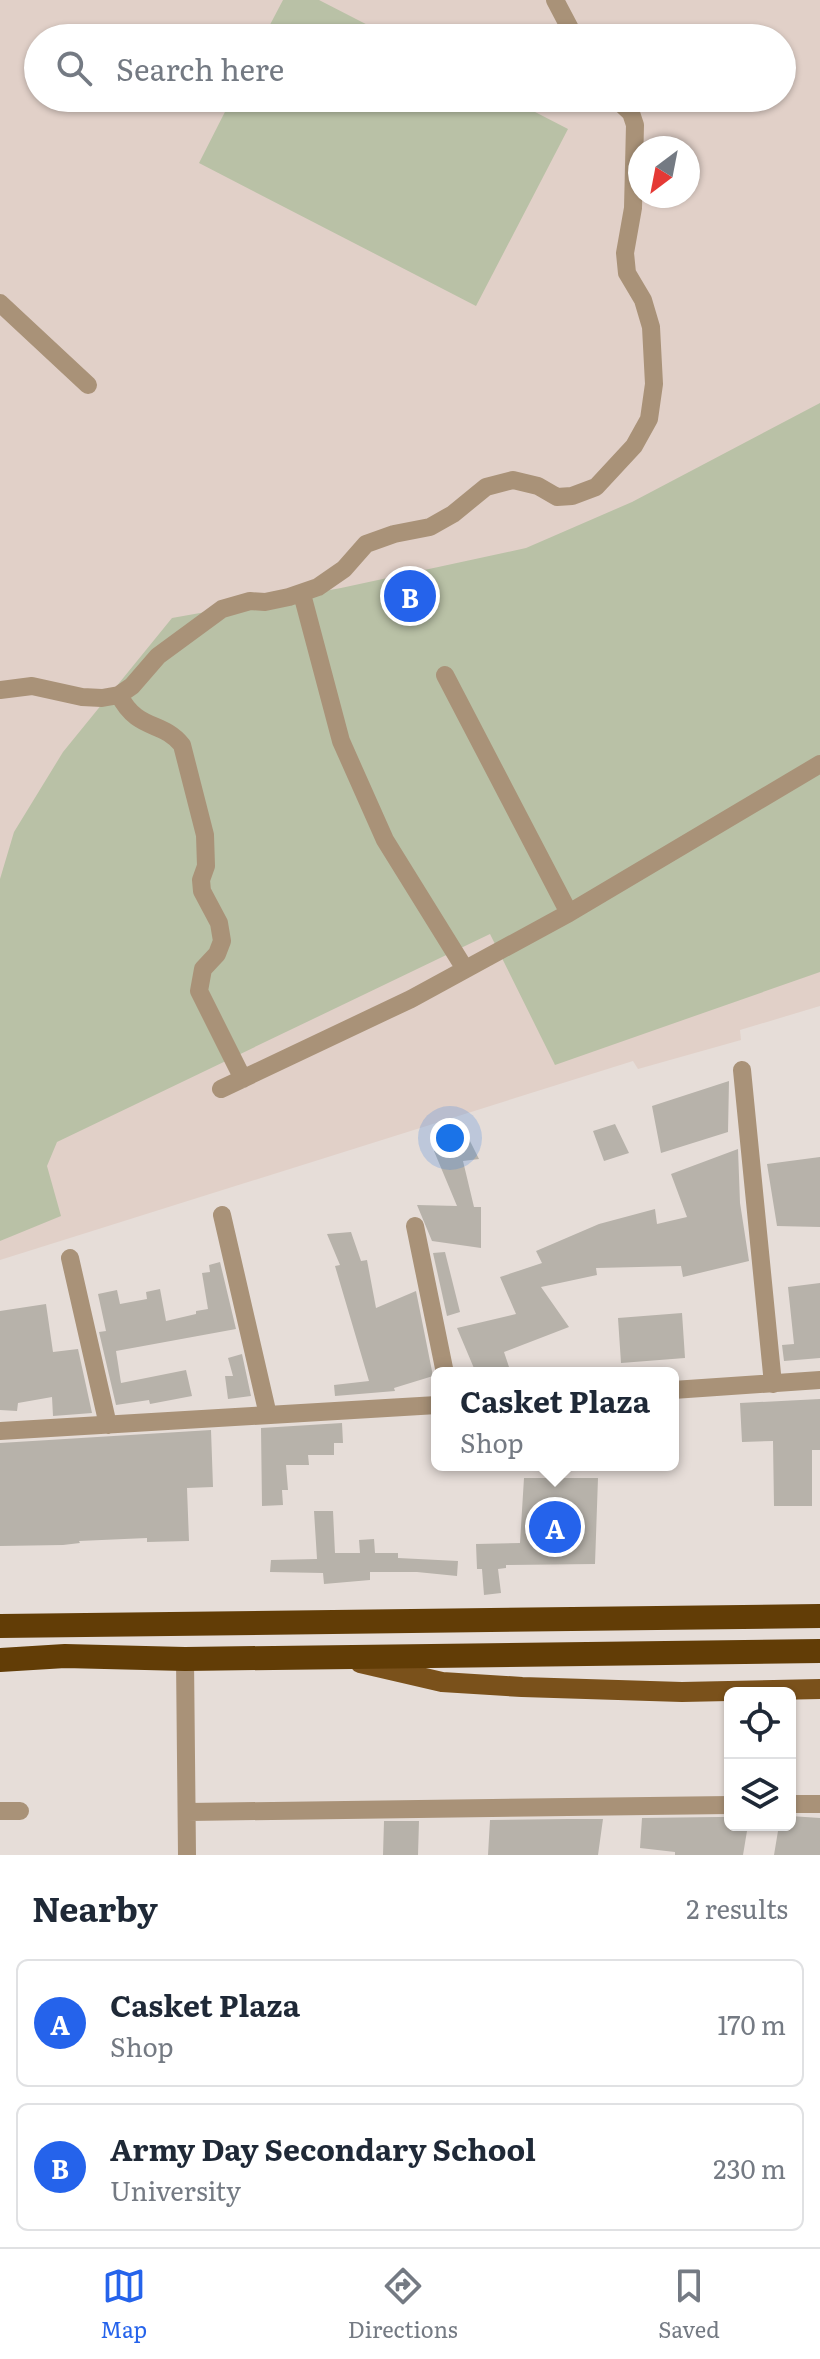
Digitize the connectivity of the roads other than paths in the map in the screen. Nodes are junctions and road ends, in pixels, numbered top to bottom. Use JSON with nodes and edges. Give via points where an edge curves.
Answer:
{"nodes":[{"id":1,"x":555,"y":0,"type":"edge"},
{"id":2,"x":568,"y":24,"type":"edge"},
{"id":3,"x":630,"y":112,"type":"edge"},
{"id":4,"x":0,"y":303,"type":"edge"},
{"id":5,"x":88,"y":385,"type":"dead end"},
{"id":6,"x":302,"y":594,"type":"junction"},
{"id":7,"x":445,"y":675,"type":"dead end"},
{"id":8,"x":0,"y":690,"type":"edge"},
{"id":9,"x":119,"y":695,"type":"junction"},
{"id":10,"x":820,"y":764,"type":"edge"},
{"id":11,"x":569,"y":913,"type":"junction"},
{"id":12,"x":465,"y":969,"type":"junction"},
{"id":13,"x":742,"y":1070,"type":"dead end"},
{"id":14,"x":243,"y":1079,"type":"junction"},
{"id":15,"x":221,"y":1089,"type":"dead end"},
{"id":16,"x":222,"y":1215,"type":"dead end"},
{"id":17,"x":415,"y":1226,"type":"dead end"},
{"id":18,"x":70,"y":1258,"type":"dead end"},
{"id":19,"x":444,"y":1367,"type":"edge"},
{"id":20,"x":820,"y":1380,"type":"edge"},
{"id":21,"x":773,"y":1384,"type":"junction"},
{"id":22,"x":679,"y":1390,"type":"edge"},
{"id":23,"x":431,"y":1405,"type":"edge"},
{"id":24,"x":268,"y":1415,"type":"junction"},
{"id":25,"x":108,"y":1425,"type":"junction"},
{"id":26,"x":0,"y":1431,"type":"edge"},
{"id":27,"x":820,"y":1616,"type":"edge"},
{"id":28,"x":0,"y":1626,"type":"edge"},
{"id":29,"x":820,"y":1651,"type":"edge"},
{"id":30,"x":337,"y":1657,"type":"junction"},
{"id":31,"x":185,"y":1659,"type":"junction"},
{"id":32,"x":0,"y":1660,"type":"edge"},
{"id":33,"x":820,"y":1689,"type":"edge"},
{"id":34,"x":796,"y":1804,"type":"edge"},
{"id":35,"x":820,"y":1804,"type":"edge"},
{"id":36,"x":724,"y":1805,"type":"edge"},
{"id":37,"x":0,"y":1811,"type":"edge"},
{"id":38,"x":20,"y":1811,"type":"dead end"},
{"id":39,"x":188,"y":1812,"type":"junction"},
{"id":40,"x":187,"y":1855,"type":"edge"}],
"edges":[{"from":1,"to":2,"type":"street"},
{"from":3,"to":6,"type":"street","via":[[635,125],[633,208],[626,263],[647,312],[654,384],[649,419],[634,446],[596,487],[572,496],[557,497],[513,480],[486,487],[430,527],[366,544],[336,576]]},
{"from":4,"to":5,"type":"street"},
{"from":6,"to":9,"type":"street","via":[[222,609],[158,656]]},
{"from":6,"to":12,"type":"street","via":[[341,741],[385,840]]},
{"from":7,"to":11,"type":"street"},
{"from":8,"to":9,"type":"street","via":[[32,686],[82,697]]},
{"from":9,"to":14,"type":"street","via":[[140,721],[174,734],[182,745],[205,835],[202,891],[222,941],[203,969],[199,991]]},
{"from":10,"to":11,"type":"street"},
{"from":11,"to":12,"type":"street"},
{"from":12,"to":14,"type":"street"},
{"from":13,"to":21,"type":"street"},
{"from":14,"to":15,"type":"street"},
{"from":16,"to":24,"type":"street"},
{"from":17,"to":19,"type":"street"},
{"from":18,"to":25,"type":"street"},
{"from":20,"to":21,"type":"street"},
{"from":21,"to":22,"type":"street"},
{"from":23,"to":24,"type":"street"},
{"from":24,"to":25,"type":"street"},
{"from":25,"to":26,"type":"street"},
{"from":27,"to":28,"type":"highway"},
{"from":29,"to":30,"type":"highway"},
{"from":30,"to":31,"type":"highway"},
{"from":30,"to":33,"type":"main road","via":[[442,1682],[682,1692]]},
{"from":31,"to":32,"type":"highway"},
{"from":31,"to":39,"type":"street"},
{"from":34,"to":35,"type":"street"},
{"from":36,"to":39,"type":"street"},
{"from":37,"to":38,"type":"street"},
{"from":39,"to":40,"type":"street"}]}
